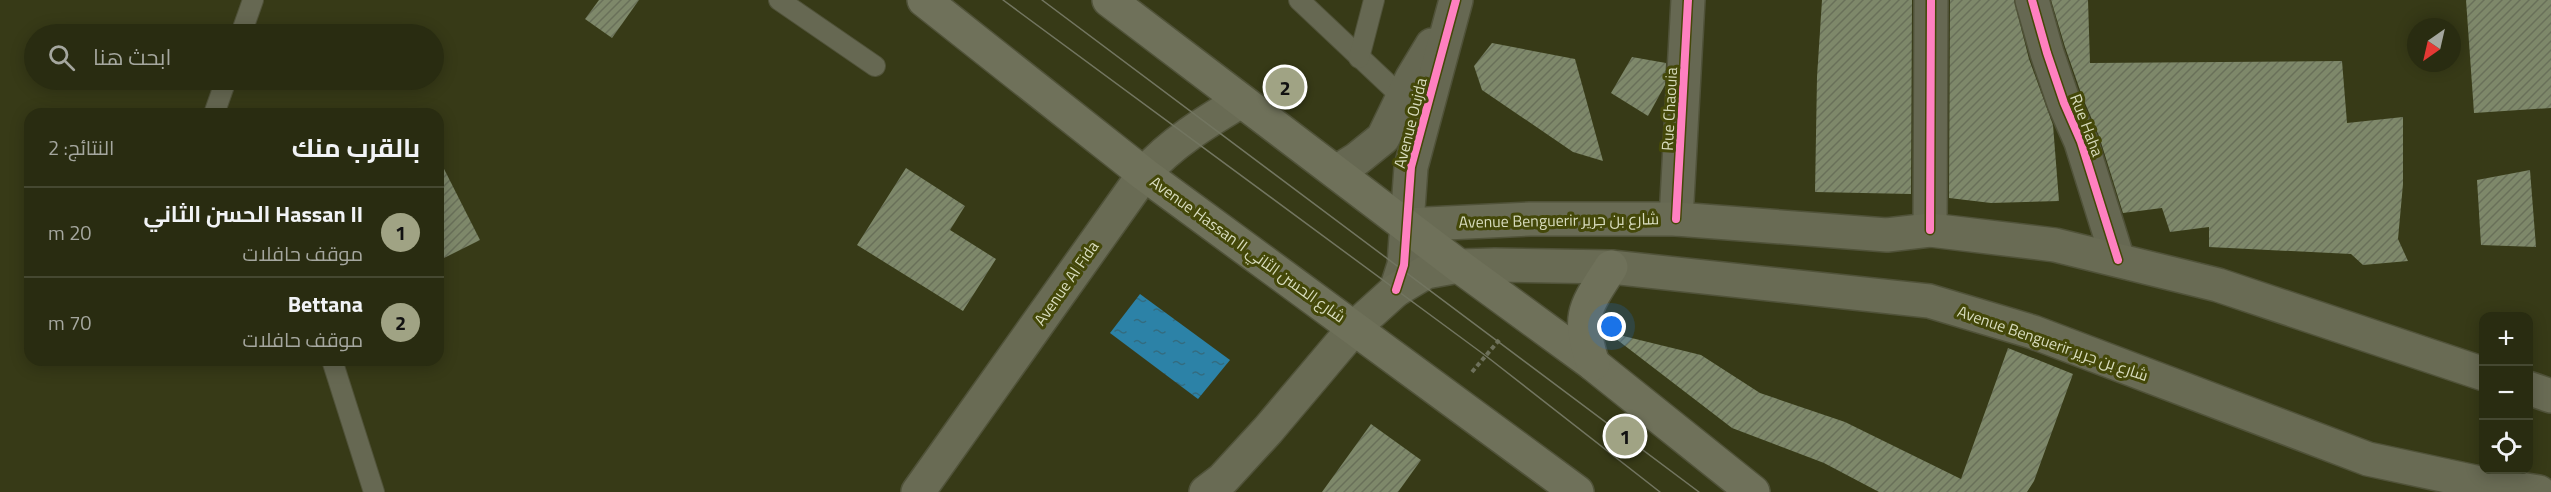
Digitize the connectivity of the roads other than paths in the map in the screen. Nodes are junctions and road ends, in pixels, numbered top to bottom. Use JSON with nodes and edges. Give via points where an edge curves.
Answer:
{"nodes":[{"id":1,"x":253,"y":0,"type":"edge"},
{"id":2,"x":779,"y":0,"type":"edge"},
{"id":3,"x":924,"y":0,"type":"edge"},
{"id":4,"x":1109,"y":0,"type":"edge"},
{"id":5,"x":1299,"y":0,"type":"edge"},
{"id":6,"x":1374,"y":0,"type":"edge"},
{"id":7,"x":1688,"y":0,"type":"edge"},
{"id":8,"x":1931,"y":0,"type":"edge"},
{"id":9,"x":2032,"y":0,"type":"edge"},
{"id":10,"x":1454,"y":5,"type":"edge"},
{"id":11,"x":245,"y":24,"type":"edge"},
{"id":12,"x":1359,"y":58,"type":"junction"},
{"id":13,"x":875,"y":66,"type":"dead end"},
{"id":14,"x":222,"y":90,"type":"edge"},
{"id":15,"x":1403,"y":99,"type":"junction"},
{"id":16,"x":1241,"y":101,"type":"junction"},
{"id":17,"x":216,"y":108,"type":"edge"},
{"id":18,"x":1336,"y":172,"type":"junction"},
{"id":19,"x":1144,"y":174,"type":"junction"},
{"id":20,"x":1676,"y":219,"type":"junction"},
{"id":21,"x":1405,"y":225,"type":"junction"},
{"id":22,"x":1930,"y":230,"type":"junction"},
{"id":23,"x":2118,"y":260,"type":"junction"},
{"id":24,"x":1459,"y":266,"type":"junction"},
{"id":25,"x":1611,"y":267,"type":"junction"},
{"id":26,"x":1396,"y":290,"type":"junction"},
{"id":27,"x":1355,"y":327,"type":"junction"},
{"id":28,"x":1593,"y":364,"type":"junction"},
{"id":29,"x":334,"y":366,"type":"edge"},
{"id":30,"x":2479,"y":372,"type":"edge"},
{"id":31,"x":2533,"y":389,"type":"edge"},
{"id":32,"x":2551,"y":396,"type":"edge"},
{"id":33,"x":374,"y":492,"type":"edge"},
{"id":34,"x":918,"y":492,"type":"edge"},
{"id":35,"x":1206,"y":492,"type":"edge"},
{"id":36,"x":1577,"y":492,"type":"edge"},
{"id":37,"x":1753,"y":492,"type":"edge"},
{"id":38,"x":2540,"y":492,"type":"edge"}],
"edges":[{"from":1,"to":11,"type":"lane"},
{"from":2,"to":13,"type":"lane"},
{"from":3,"to":19,"type":"highway","name":"Avenue Hassan II شارع الحسن الثاني"},
{"from":4,"to":16,"type":"highway"},
{"from":5,"to":12,"type":"lane"},
{"from":6,"to":12,"type":"lane"},
{"from":7,"to":20,"type":"street","name":"Rue Chaouia"},
{"from":8,"to":22,"type":"street"},
{"from":9,"to":23,"type":"street","name":"Rue Haha"},
{"from":10,"to":15,"type":"street","name":"Avenue Oujda"},
{"from":10,"to":21,"type":"street","name":"Avenue Oujda","via":[[1411,167]]},
{"from":12,"to":15,"type":"lane"},
{"from":14,"to":17,"type":"lane"},
{"from":15,"to":18,"type":"street","name":"Avenue Oujda","via":[[1383,138]]},
{"from":16,"to":18,"type":"highway"},
{"from":16,"to":19,"type":"main road","name":"Avenue Al Fida","via":[[1205,122],[1158,158]]},
{"from":18,"to":21,"type":"highway"},
{"from":19,"to":27,"type":"highway","name":"Avenue Hassan II شارع الحسن الثاني"},
{"from":19,"to":34,"type":"main road","name":"Avenue Al Fida"},
{"from":20,"to":21,"type":"main road","name":"Avenue Benguerir شارع بن جرير","via":[[1530,219]]},
{"from":20,"to":22,"type":"main road","name":"Avenue Benguerir شارع بن جرير","via":[[1887,235]]},
{"from":21,"to":24,"type":"highway"},
{"from":21,"to":26,"type":"street","name":"Avenue Oujda","via":[[1404,266]]},
{"from":22,"to":23,"type":"main road","name":"Avenue Benguerir شارع بن جرير","via":[[2055,245]]},
{"from":23,"to":30,"type":"main road","name":"Avenue Benguerir شارع بن جرير","via":[[2218,285]]},
{"from":24,"to":25,"type":"main road","name":"Avenue Benguerir شارع بن جرير"},
{"from":24,"to":26,"type":"main road","name":"Avenue Benguerir شارع بن جرير","via":[[1426,272]]},
{"from":24,"to":28,"type":"highway"},
{"from":25,"to":28,"type":"highway","via":[[1591,298],[1584,318]]},
{"from":25,"to":38,"type":"main road","name":"Avenue Benguerir شارع بن جرير","via":[[1929,301],[2033,333],[2368,459]]},
{"from":26,"to":27,"type":"main road","name":"Avenue Benguerir شارع بن جرير"},
{"from":27,"to":35,"type":"main road","via":[[1268,430]]},
{"from":27,"to":36,"type":"highway","name":"Avenue Hassan II شارع الحسن الثاني"},
{"from":28,"to":37,"type":"highway"},
{"from":29,"to":33,"type":"lane"},
{"from":31,"to":32,"type":"main road"}]}
